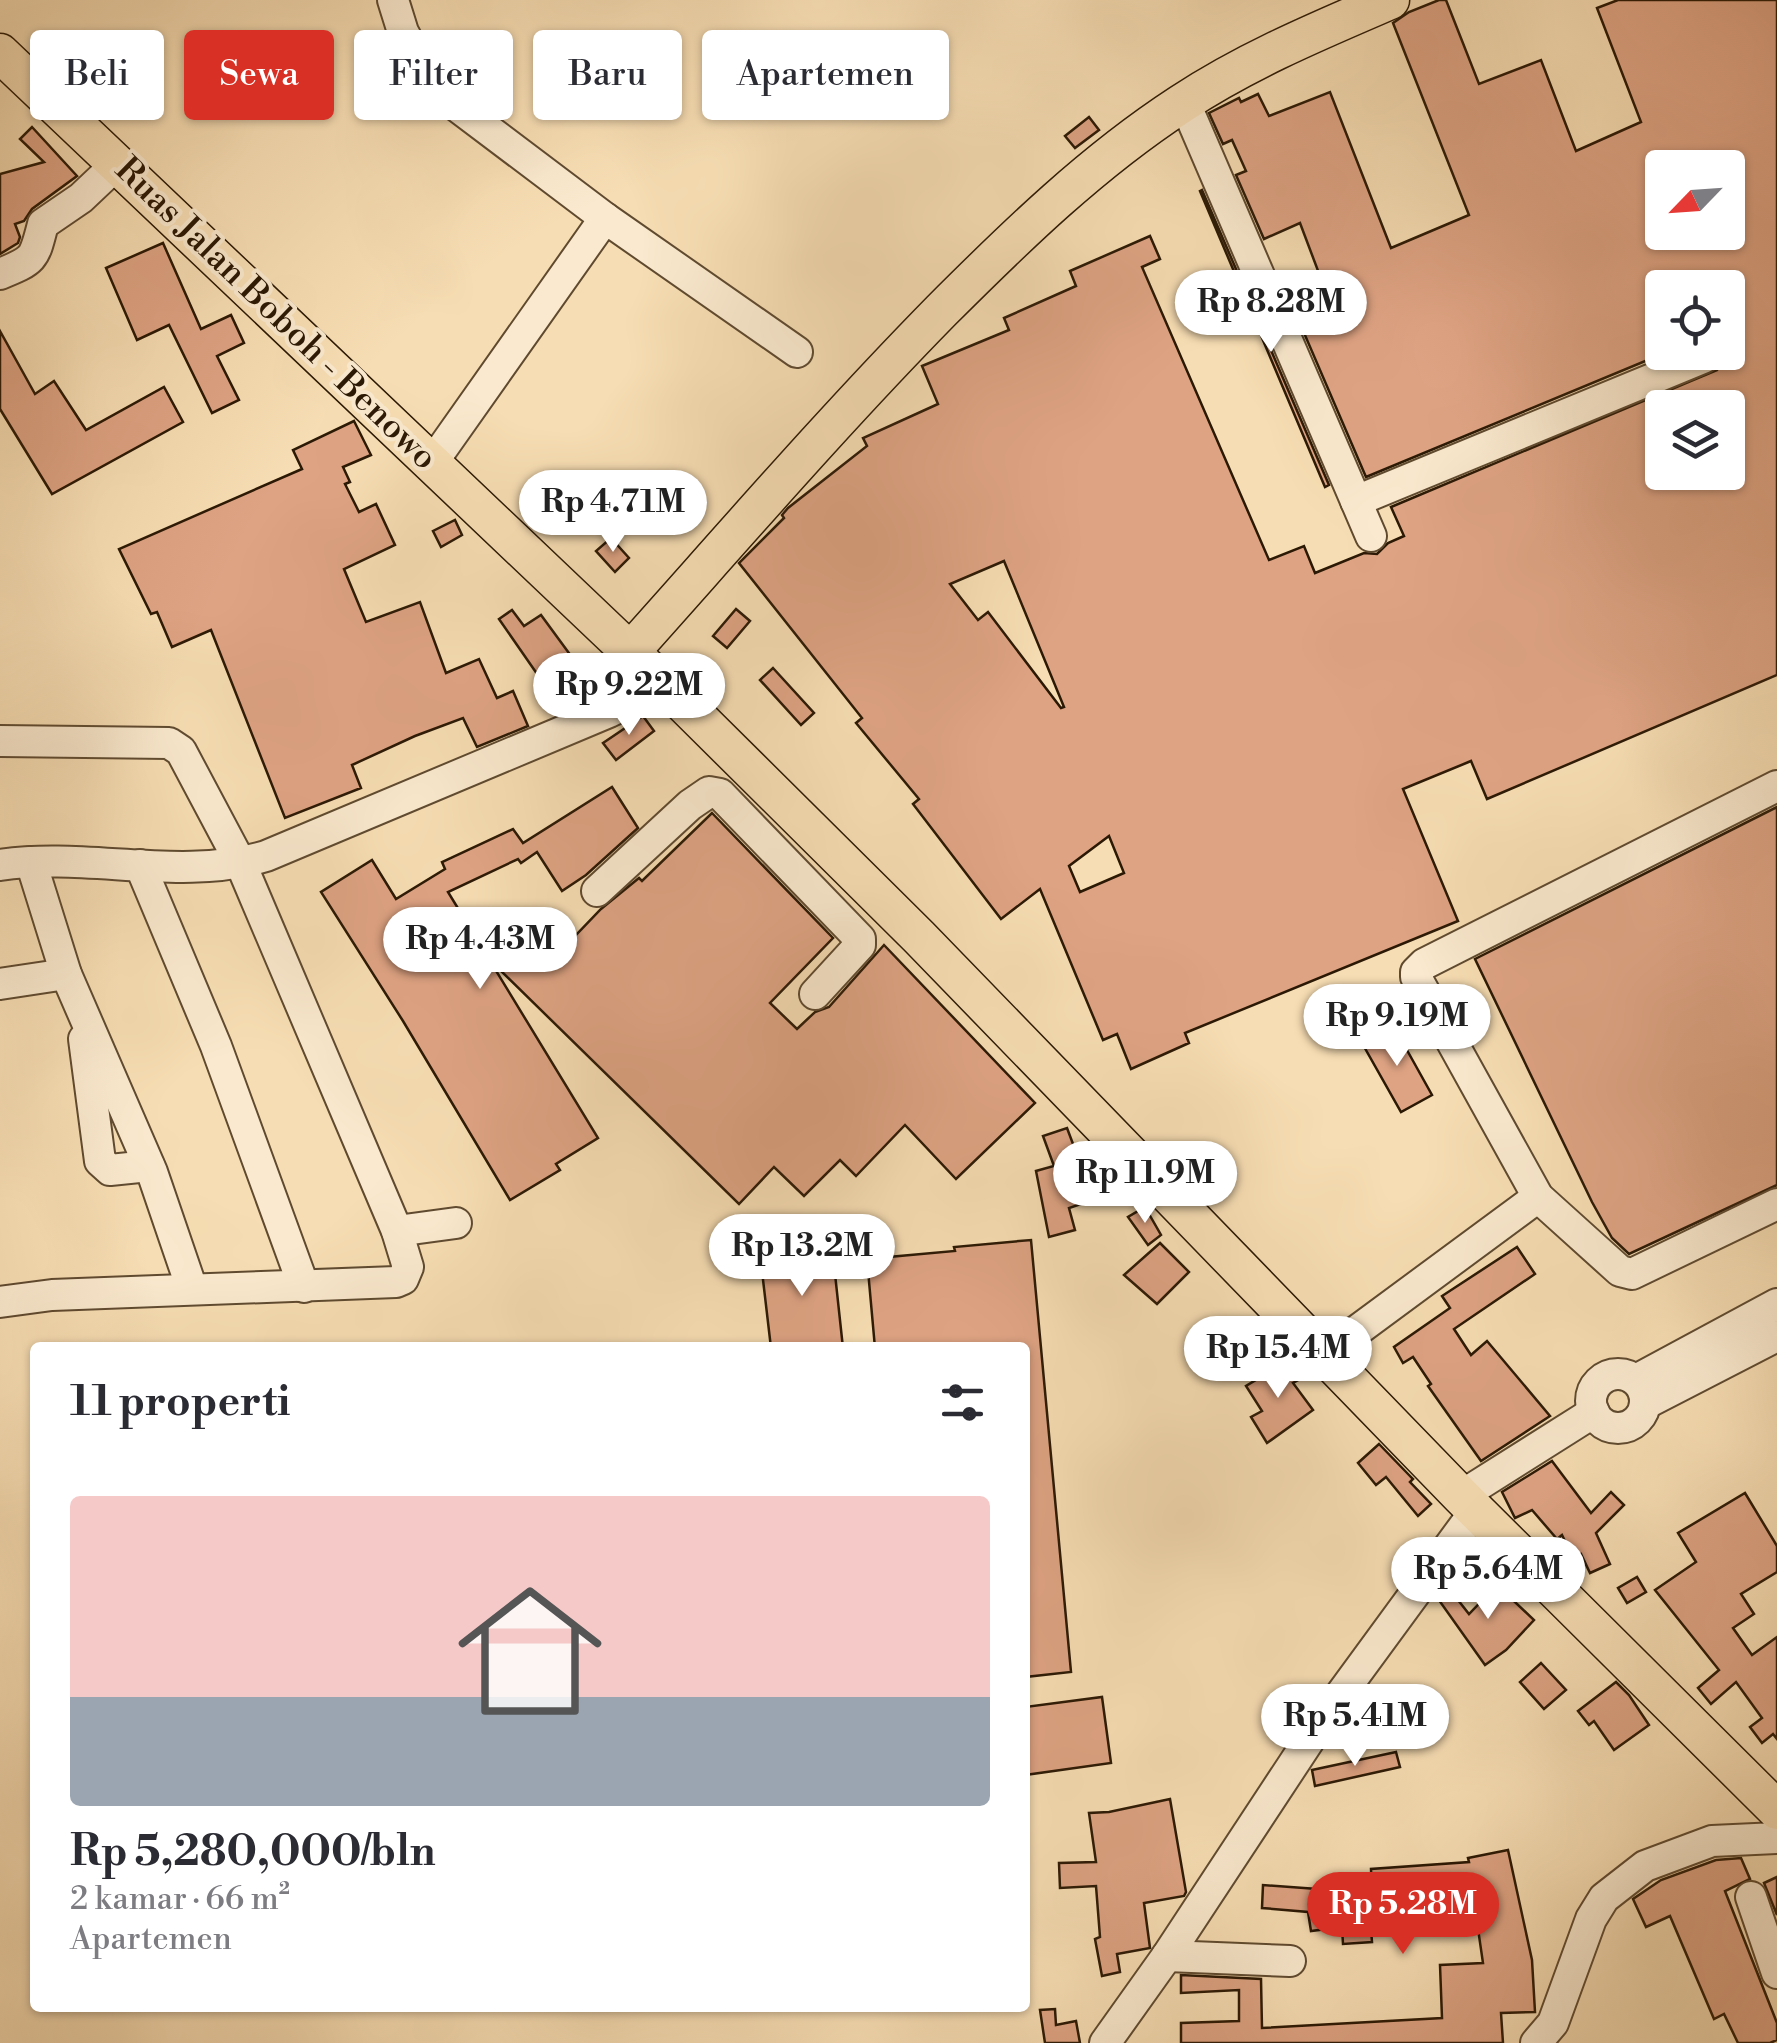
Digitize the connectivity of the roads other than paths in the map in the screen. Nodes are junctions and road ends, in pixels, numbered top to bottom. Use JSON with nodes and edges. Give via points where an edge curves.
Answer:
{"nodes":[{"id":1,"x":393,"y":0,"type":"edge"},
{"id":2,"x":1390,"y":0,"type":"edge"},
{"id":3,"x":0,"y":54,"type":"edge"},
{"id":4,"x":1184,"y":102,"type":"junction"},
{"id":5,"x":118,"y":163,"type":"junction"},
{"id":6,"x":605,"y":218,"type":"junction"},
{"id":7,"x":0,"y":274,"type":"edge"},
{"id":8,"x":797,"y":352,"type":"dead end"},
{"id":9,"x":1674,"y":370,"type":"edge"},
{"id":10,"x":432,"y":464,"type":"junction"},
{"id":11,"x":1356,"y":500,"type":"junction"},
{"id":12,"x":1371,"y":536,"type":"dead end"},
{"id":13,"x":630,"y":652,"type":"junction"},
{"id":14,"x":665,"y":685,"type":"junction"},
{"id":15,"x":0,"y":741,"type":"edge"},
{"id":16,"x":1777,"y":786,"type":"edge"},
{"id":17,"x":745,"y":790,"type":"junction"},
{"id":18,"x":31,"y":862,"type":"junction"},
{"id":19,"x":241,"y":864,"type":"junction"},
{"id":20,"x":0,"y":865,"type":"edge"},
{"id":21,"x":140,"y":865,"type":"junction"},
{"id":22,"x":596,"y":891,"type":"dead end"},
{"id":23,"x":66,"y":974,"type":"junction"},
{"id":24,"x":0,"y":984,"type":"edge"},
{"id":25,"x":815,"y":994,"type":"dead end"},
{"id":26,"x":81,"y":1008,"type":"junction"},
{"id":27,"x":150,"y":1166,"type":"junction"},
{"id":28,"x":1538,"y":1197,"type":"junction"},
{"id":29,"x":1777,"y":1204,"type":"edge"},
{"id":30,"x":456,"y":1223,"type":"dead end"},
{"id":31,"x":397,"y":1230,"type":"junction"},
{"id":32,"x":304,"y":1287,"type":"junction"},
{"id":33,"x":192,"y":1289,"type":"junction"},
{"id":34,"x":0,"y":1302,"type":"edge"},
{"id":35,"x":1777,"y":1304,"type":"edge"},
{"id":36,"x":1777,"y":1336,"type":"edge"},
{"id":37,"x":1324,"y":1355,"type":"junction"},
{"id":38,"x":1640,"y":1392,"type":"junction"},
{"id":39,"x":1594,"y":1412,"type":"junction"},
{"id":40,"x":1469,"y":1503,"type":"junction"},
{"id":41,"x":1777,"y":1810,"type":"edge"},
{"id":42,"x":1777,"y":1838,"type":"edge"},
{"id":43,"x":1751,"y":1897,"type":"dead end"},
{"id":44,"x":1167,"y":1956,"type":"junction"},
{"id":45,"x":1290,"y":1960,"type":"dead end"},
{"id":46,"x":1777,"y":1972,"type":"edge"},
{"id":47,"x":1105,"y":2043,"type":"edge"},
{"id":48,"x":1536,"y":2043,"type":"edge"}],
"edges":[{"from":1,"to":6,"type":"street","via":[[434,89]]},
{"from":2,"to":4,"type":"main road","via":[[1262,57]]},
{"from":3,"to":5,"type":"main road","name":"Ruas Jalan Boboh - Benowo"},
{"from":4,"to":11,"type":"street"},
{"from":4,"to":13,"type":"main road","via":[[1115,150],[1000,252],[868,386]]},
{"from":5,"to":7,"type":"street","via":[[43,224],[35,256]]},
{"from":5,"to":10,"type":"main road","name":"Ruas Jalan Boboh - Benowo"},
{"from":6,"to":8,"type":"street"},
{"from":6,"to":10,"type":"street"},
{"from":9,"to":11,"type":"street"},
{"from":10,"to":13,"type":"main road","name":"Ruas Jalan Boboh - Benowo"},
{"from":11,"to":12,"type":"street"},
{"from":13,"to":14,"type":"main road","name":"Ruas Jalan Boboh - Benowo"},
{"from":14,"to":17,"type":"main road","name":"Ruas Jalan Boboh - Benowo"},
{"from":14,"to":19,"type":"street"},
{"from":15,"to":19,"type":"street","via":[[174,744]]},
{"from":16,"to":28,"type":"street","via":[[1416,972],[1418,987]]},
{"from":17,"to":22,"type":"street","via":[[710,792],[690,805]]},
{"from":17,"to":25,"type":"street","via":[[860,939]]},
{"from":17,"to":37,"type":"main road","name":"Ruas Jalan Boboh - Benowo","via":[[1024,1046]]},
{"from":18,"to":20,"type":"street"},
{"from":18,"to":21,"type":"street"},
{"from":18,"to":23,"type":"street"},
{"from":19,"to":21,"type":"street"},
{"from":19,"to":31,"type":"street"},
{"from":21,"to":32,"type":"street","via":[[216,1046]]},
{"from":23,"to":24,"type":"street"},
{"from":23,"to":26,"type":"street"},
{"from":26,"to":27,"type":"street"},
{"from":26,"to":27,"type":"street","via":[[100,1162],[110,1170]]},
{"from":27,"to":33,"type":"street"},
{"from":28,"to":29,"type":"street","via":[[1628,1274]]},
{"from":28,"to":37,"type":"street"},
{"from":30,"to":31,"type":"street"},
{"from":31,"to":32,"type":"street","via":[[408,1267],[403,1279]]},
{"from":32,"to":33,"type":"street"},
{"from":33,"to":34,"type":"street"},
{"from":35,"to":38,"type":"street"},
{"from":36,"to":38,"type":"street"},
{"from":37,"to":40,"type":"main road","name":"Ruas Jalan Boboh - Benowo"},
{"from":38,"to":39,"type":"street","via":[[1642,1414],[1628,1426],[1608,1426]]},
{"from":38,"to":39,"type":"street","via":[[1617,1374],[1606,1376],[1593,1392]]},
{"from":39,"to":40,"type":"street"},
{"from":40,"to":41,"type":"main road","name":"Ruas Jalan Boboh - Benowo"},
{"from":40,"to":44,"type":"street"},
{"from":42,"to":48,"type":"street","via":[[1712,1841],[1645,1866],[1604,1898],[1553,2023]]},
{"from":43,"to":46,"type":"street"},
{"from":44,"to":45,"type":"street"},
{"from":44,"to":47,"type":"street"}]}
